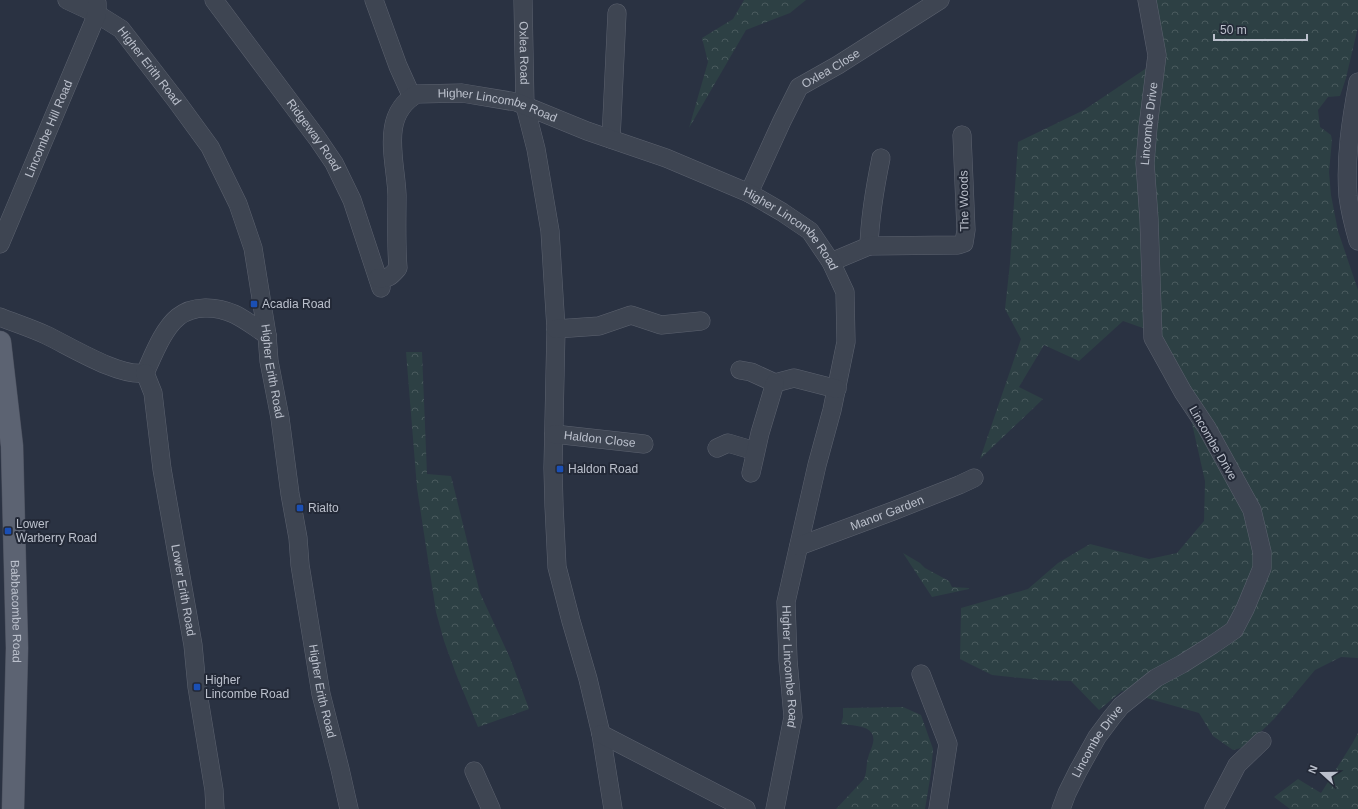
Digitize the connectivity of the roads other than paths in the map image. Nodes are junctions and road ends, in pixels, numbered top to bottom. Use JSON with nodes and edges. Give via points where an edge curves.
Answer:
{"nodes":[{"id":1,"x":67,"y":0,"type":"edge"},
{"id":2,"x":214,"y":0,"type":"edge"},
{"id":3,"x":374,"y":0,"type":"edge"},
{"id":4,"x":523,"y":0,"type":"edge"},
{"id":5,"x":940,"y":0,"type":"edge"},
{"id":6,"x":1147,"y":0,"type":"edge"},
{"id":7,"x":97,"y":7,"type":"edge"},
{"id":8,"x":617,"y":13,"type":"dead end"},
{"id":9,"x":1358,"y":82,"type":"edge"},
{"id":10,"x":412,"y":97,"type":"junction"},
{"id":11,"x":525,"y":106,"type":"junction"},
{"id":12,"x":962,"y":135,"type":"dead end"},
{"id":13,"x":611,"y":139,"type":"junction"},
{"id":14,"x":881,"y":158,"type":"dead end"},
{"id":15,"x":749,"y":193,"type":"junction"},
{"id":16,"x":1358,"y":241,"type":"edge"},
{"id":17,"x":0,"y":244,"type":"edge"},
{"id":18,"x":869,"y":246,"type":"junction"},
{"id":19,"x":832,"y":262,"type":"junction"},
{"id":20,"x":0,"y":317,"type":"edge"},
{"id":21,"x":701,"y":321,"type":"dead end"},
{"id":22,"x":556,"y":329,"type":"junction"},
{"id":23,"x":267,"y":335,"type":"junction"},
{"id":24,"x":0,"y":342,"type":"edge"},
{"id":25,"x":740,"y":370,"type":"dead end"},
{"id":26,"x":145,"y":373,"type":"junction"},
{"id":27,"x":775,"y":383,"type":"junction"},
{"id":28,"x":837,"y":389,"type":"junction"},
{"id":29,"x":554,"y":434,"type":"junction"},
{"id":30,"x":644,"y":444,"type":"dead end"},
{"id":31,"x":717,"y":448,"type":"dead end"},
{"id":32,"x":755,"y":451,"type":"junction"},
{"id":33,"x":6,"y":452,"type":"edge"},
{"id":34,"x":751,"y":473,"type":"dead end"},
{"id":35,"x":974,"y":478,"type":"dead end"},
{"id":36,"x":799,"y":546,"type":"junction"},
{"id":37,"x":921,"y":674,"type":"dead end"},
{"id":38,"x":601,"y":734,"type":"junction"},
{"id":39,"x":1262,"y":742,"type":"dead end"},
{"id":40,"x":474,"y":771,"type":"dead end"},
{"id":41,"x":9,"y":797,"type":"edge"},
{"id":42,"x":215,"y":809,"type":"edge"},
{"id":43,"x":349,"y":809,"type":"edge"},
{"id":44,"x":490,"y":809,"type":"edge"},
{"id":45,"x":613,"y":809,"type":"edge"},
{"id":46,"x":746,"y":809,"type":"edge"},
{"id":47,"x":775,"y":809,"type":"edge"},
{"id":48,"x":938,"y":809,"type":"edge"},
{"id":49,"x":1062,"y":809,"type":"edge"},
{"id":50,"x":1214,"y":809,"type":"edge"}],
"edges":[{"from":1,"to":7,"type":"street","name":"Higher Erith Road"},
{"from":2,"to":10,"type":"street","name":"Ridgeway Road","via":[[334,163],[352,200],[380,283],[398,268],[393,130],[400,109]]},
{"from":3,"to":10,"type":"street"},
{"from":4,"to":11,"type":"street","name":"Oxlea Road"},
{"from":5,"to":15,"type":"street","name":"Oxlea Close","via":[[799,87]]},
{"from":6,"to":49,"type":"street","name":"Lincombe Drive","via":[[1157,55],[1145,163],[1153,338],[1252,510],[1262,552],[1262,568],[1234,630],[1156,678],[1121,706],[1097,737],[1067,793]]},
{"from":7,"to":17,"type":"street","name":"Lincombe Hill Road"},
{"from":7,"to":23,"type":"street","name":"Higher Erith Road","via":[[121,29],[210,147],[238,204],[252,248]]},
{"from":8,"to":13,"type":"street"},
{"from":9,"to":16,"type":"street","via":[[1352,113],[1347,174],[1348,197]]},
{"from":10,"to":11,"type":"street","name":"Higher Lincombe Road","via":[[417,94],[462,93],[516,102]]},
{"from":11,"to":13,"type":"street","name":"Higher Lincombe Road"},
{"from":11,"to":22,"type":"street","via":[[536,149],[550,231]]},
{"from":12,"to":18,"type":"street","name":"The Woods","via":[[966,230],[964,243],[911,247]]},
{"from":13,"to":15,"type":"street","name":"Higher Lincombe Road","via":[[666,158]]},
{"from":14,"to":18,"type":"street"},
{"from":15,"to":19,"type":"street","name":"Higher Lincombe Road","via":[[810,231]]},
{"from":18,"to":19,"type":"street","name":"The Woods"},
{"from":19,"to":28,"type":"street","name":"Higher Lincombe Road","via":[[845,292],[846,342]]},
{"from":20,"to":26,"type":"street","via":[[44,334],[100,363],[130,373]]},
{"from":21,"to":22,"type":"street","via":[[661,325],[631,315],[599,326]]},
{"from":22,"to":29,"type":"street"},
{"from":23,"to":26,"type":"street","via":[[234,314],[222,310],[205,308],[190,311],[178,317],[164,334]]},
{"from":23,"to":43,"type":"street","name":"Higher Erith Road","via":[[321,694]]},
{"from":24,"to":33,"type":"main road","name":"Babbacombe Road"},
{"from":25,"to":27,"type":"street"},
{"from":26,"to":42,"type":"street","name":"Lower Erith Road","via":[[153,393],[162,469],[193,646]]},
{"from":27,"to":28,"type":"street","via":[[794,378]]},
{"from":27,"to":32,"type":"street"},
{"from":28,"to":36,"type":"street","name":"Higher Lincombe Road"},
{"from":29,"to":30,"type":"street","name":"Haldon Close"},
{"from":29,"to":38,"type":"street","via":[[556,567]]},
{"from":31,"to":32,"type":"street","via":[[728,443]]},
{"from":32,"to":34,"type":"street"},
{"from":33,"to":41,"type":"main road","name":"Babbacombe Road","via":[[17,648]]},
{"from":35,"to":36,"type":"street","name":"Manor Garden"},
{"from":36,"to":47,"type":"street","name":"Higher Lincombe Road","via":[[786,602],[793,717]]},
{"from":37,"to":48,"type":"street","via":[[948,744]]},
{"from":38,"to":45,"type":"street"},
{"from":38,"to":46,"type":"street"},
{"from":39,"to":50,"type":"street","via":[[1237,765]]},
{"from":40,"to":44,"type":"street"}]}
